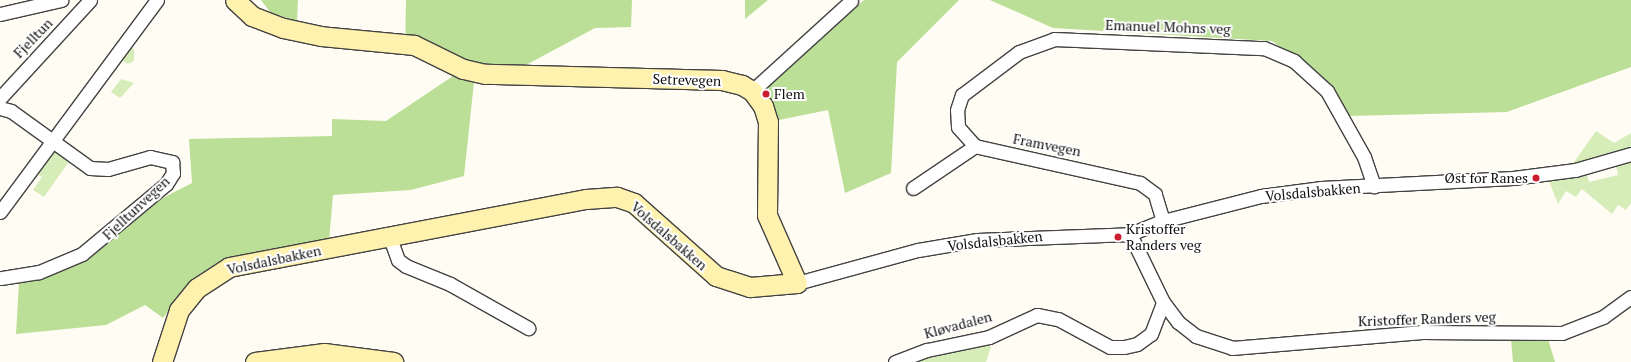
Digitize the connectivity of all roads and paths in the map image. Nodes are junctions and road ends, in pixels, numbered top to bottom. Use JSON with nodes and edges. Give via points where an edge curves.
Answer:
{"nodes":[{"id":1,"x":61,"y":0,"type":"edge"},
{"id":2,"x":90,"y":0,"type":"edge"},
{"id":3,"x":158,"y":0,"type":"edge"},
{"id":4,"x":235,"y":0,"type":"edge"},
{"id":5,"x":851,"y":1,"type":"edge"},
{"id":6,"x":0,"y":14,"type":"edge"},
{"id":7,"x":752,"y":91,"type":"junction"},
{"id":8,"x":0,"y":98,"type":"edge"},
{"id":9,"x":0,"y":108,"type":"edge"},
{"id":10,"x":50,"y":140,"type":"junction"},
{"id":11,"x":975,"y":146,"type":"junction"},
{"id":12,"x":1631,"y":154,"type":"edge"},
{"id":13,"x":1374,"y":186,"type":"junction"},
{"id":14,"x":913,"y":188,"type":"dead end"},
{"id":15,"x":0,"y":212,"type":"edge"},
{"id":16,"x":1163,"y":221,"type":"junction"},
{"id":17,"x":1130,"y":234,"type":"junction"},
{"id":18,"x":390,"y":238,"type":"junction"},
{"id":19,"x":0,"y":278,"type":"edge"},
{"id":20,"x":797,"y":283,"type":"junction"},
{"id":21,"x":1631,"y":297,"type":"edge"},
{"id":22,"x":1163,"y":302,"type":"junction"},
{"id":23,"x":528,"y":328,"type":"dead end"},
{"id":24,"x":162,"y":362,"type":"edge"},
{"id":25,"x":255,"y":362,"type":"edge"},
{"id":26,"x":393,"y":362,"type":"edge"},
{"id":27,"x":895,"y":362,"type":"edge"}],
"edges":[{"from":1,"to":6,"type":"street"},
{"from":2,"to":8,"type":"street","name":"Fjelltun"},
{"from":3,"to":10,"type":"street"},
{"from":4,"to":7,"type":"street","name":"Setrevegen","via":[[252,16],[293,31],[399,42],[421,48],[449,63],[485,74],[722,80]]},
{"from":5,"to":7,"type":"street"},
{"from":7,"to":20,"type":"street","via":[[763,106],[768,122],[767,215]]},
{"from":9,"to":10,"type":"street"},
{"from":10,"to":15,"type":"street"},
{"from":10,"to":19,"type":"street","name":"Fjelltunvegen","via":[[94,169],[108,169],[150,157],[172,162],[173,173],[166,184],[82,254],[39,272]]},
{"from":11,"to":13,"type":"street","name":"Emanuel Mohns veg","via":[[958,127],[957,110],[962,95],[1032,45],[1064,39],[1248,45],[1282,54],[1302,67],[1327,91],[1364,157]]},
{"from":11,"to":14,"type":"street"},
{"from":11,"to":16,"type":"street","name":"Framvegen","via":[[1140,183],[1155,194]]},
{"from":12,"to":13,"type":"street","name":"Volsdalsbakken","via":[[1551,174]]},
{"from":13,"to":16,"type":"street","name":"Volsdalsbakken","via":[[1261,196]]},
{"from":16,"to":17,"type":"street","name":"Volsdalsbakken"},
{"from":17,"to":20,"type":"street","name":"Volsdalsbakken","via":[[977,240],[911,252]]},
{"from":17,"to":22,"type":"street","name":"Kristoffer Randers veg"},
{"from":18,"to":20,"type":"street","name":"Volsdalsbakken","via":[[586,199],[617,197],[642,209],[716,276],[750,287]]},
{"from":18,"to":23,"type":"street","via":[[398,260],[406,266],[450,284]]},
{"from":18,"to":24,"type":"street","name":"Volsdalsbakken","via":[[253,262],[219,272],[198,288],[179,310]]},
{"from":21,"to":22,"type":"street","name":"Kristoffer Randers veg","via":[[1603,317],[1562,333],[1422,332],[1262,348],[1219,346],[1196,336],[1178,322]]},
{"from":22,"to":27,"type":"street","name":"Kløvadalen","via":[[1151,334],[1137,344],[1124,347],[1110,346],[1058,319],[1037,315],[989,337],[927,350]]},
{"from":25,"to":26,"type":"street","via":[[324,353]]}]}
